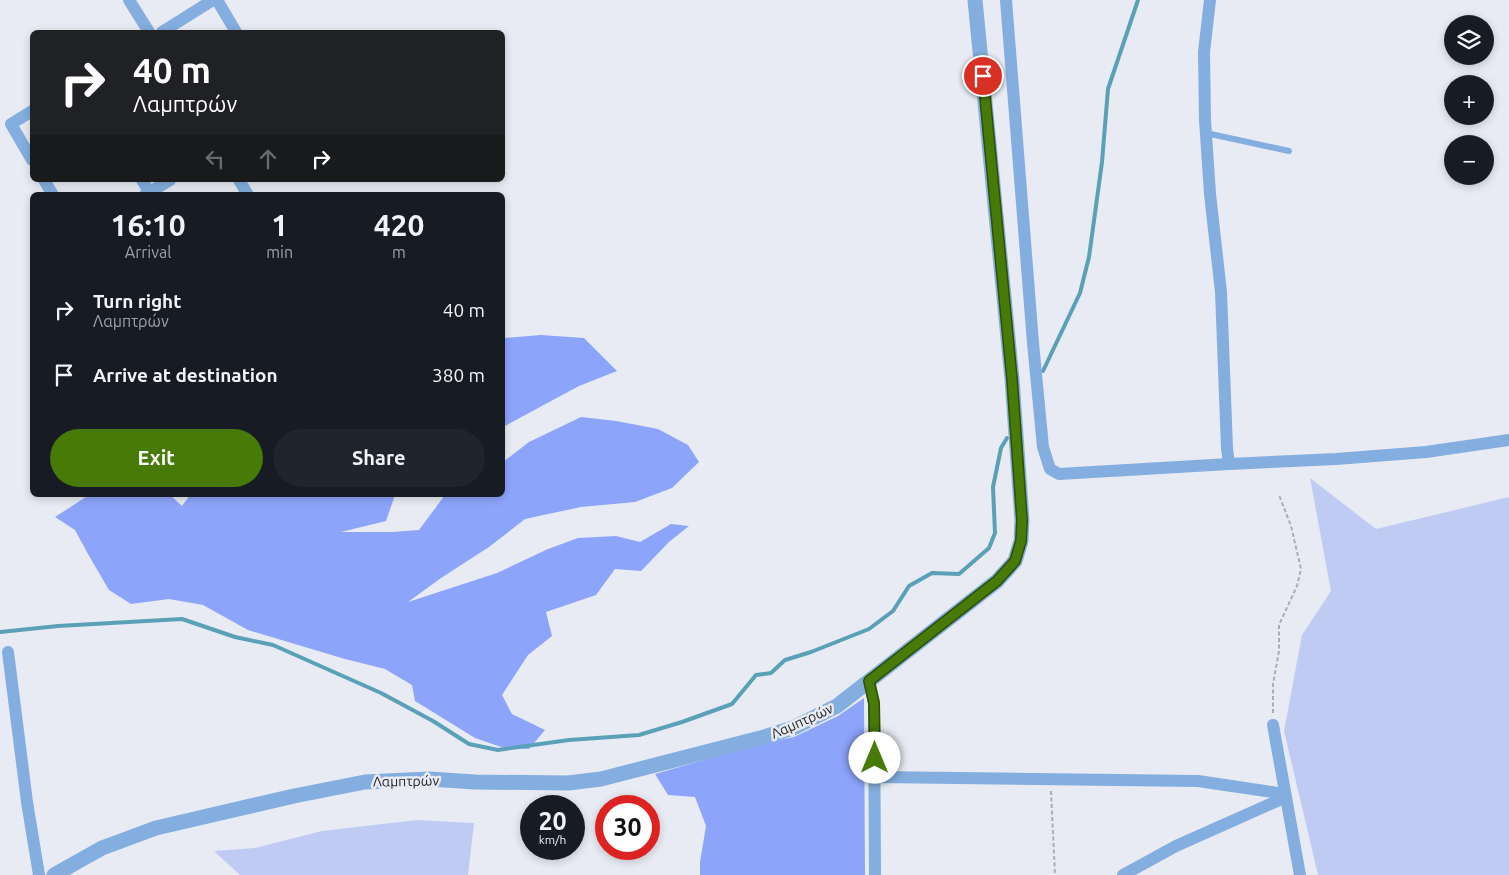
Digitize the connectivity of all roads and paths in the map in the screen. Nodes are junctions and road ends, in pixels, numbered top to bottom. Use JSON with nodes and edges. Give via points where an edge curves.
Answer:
{"nodes":[{"id":1,"x":129,"y":0,"type":"edge"},
{"id":2,"x":213,"y":0,"type":"edge"},
{"id":3,"x":217,"y":0,"type":"edge"},
{"id":4,"x":975,"y":0,"type":"edge"},
{"id":5,"x":1006,"y":0,"type":"edge"},
{"id":6,"x":1210,"y":0,"type":"edge"},
{"id":7,"x":148,"y":30,"type":"edge"},
{"id":8,"x":165,"y":30,"type":"edge"},
{"id":9,"x":235,"y":30,"type":"edge"},
{"id":10,"x":30,"y":112,"type":"edge"},
{"id":11,"x":1206,"y":132,"type":"junction"},
{"id":12,"x":1289,"y":151,"type":"dead end"},
{"id":13,"x":30,"y":157,"type":"edge"},
{"id":14,"x":167,"y":182,"type":"edge"},
{"id":15,"x":152,"y":192,"type":"edge"},
{"id":16,"x":1509,"y":440,"type":"edge"},
{"id":17,"x":1229,"y":464,"type":"junction"},
{"id":18,"x":1280,"y":495,"type":"dead end"},
{"id":19,"x":8,"y":652,"type":"dead end"},
{"id":20,"x":869,"y":681,"type":"junction"},
{"id":21,"x":1273,"y":725,"type":"joint"},
{"id":22,"x":875,"y":777,"type":"junction"},
{"id":23,"x":1286,"y":796,"type":"junction"},
{"id":24,"x":1052,"y":805,"type":"dead end"},
{"id":25,"x":39,"y":875,"type":"edge"},
{"id":26,"x":54,"y":875,"type":"edge"},
{"id":27,"x":875,"y":875,"type":"edge"},
{"id":28,"x":1055,"y":875,"type":"edge"},
{"id":29,"x":1123,"y":875,"type":"edge"},
{"id":30,"x":1300,"y":875,"type":"edge"}],
"edges":[{"from":1,"to":7,"type":"street"},
{"from":2,"to":8,"type":"street"},
{"from":3,"to":9,"type":"street"},
{"from":4,"to":20,"type":"street","name":"Λαμπτρών","via":[[1012,379],[1021,541],[1015,561],[997,581]]},
{"from":5,"to":17,"type":"street","via":[[1033,343],[1043,447],[1050,469],[1059,474],[1078,474]]},
{"from":6,"to":11,"type":"street","via":[[1204,52]]},
{"from":10,"to":13,"type":"street","via":[[10,124]]},
{"from":11,"to":12,"type":"lane"},
{"from":11,"to":17,"type":"street","via":[[1221,292]]},
{"from":14,"to":15,"type":"street"},
{"from":16,"to":17,"type":"street","via":[[1426,452]]},
{"from":18,"to":21,"type":"path","via":[[1301,568],[1297,586],[1279,626]]},
{"from":19,"to":25,"type":"street"},
{"from":20,"to":22,"type":"street","via":[[874,703]]},
{"from":20,"to":26,"type":"street","name":"Λαμπτρών","via":[[837,706],[792,728],[601,779],[568,783],[365,782],[156,828],[102,848]]},
{"from":21,"to":23,"type":"street"},
{"from":22,"to":23,"type":"street","via":[[1198,781]]},
{"from":22,"to":27,"type":"street"},
{"from":23,"to":29,"type":"street","via":[[1176,846]]},
{"from":23,"to":30,"type":"street"},
{"from":24,"to":28,"type":"path"}]}
